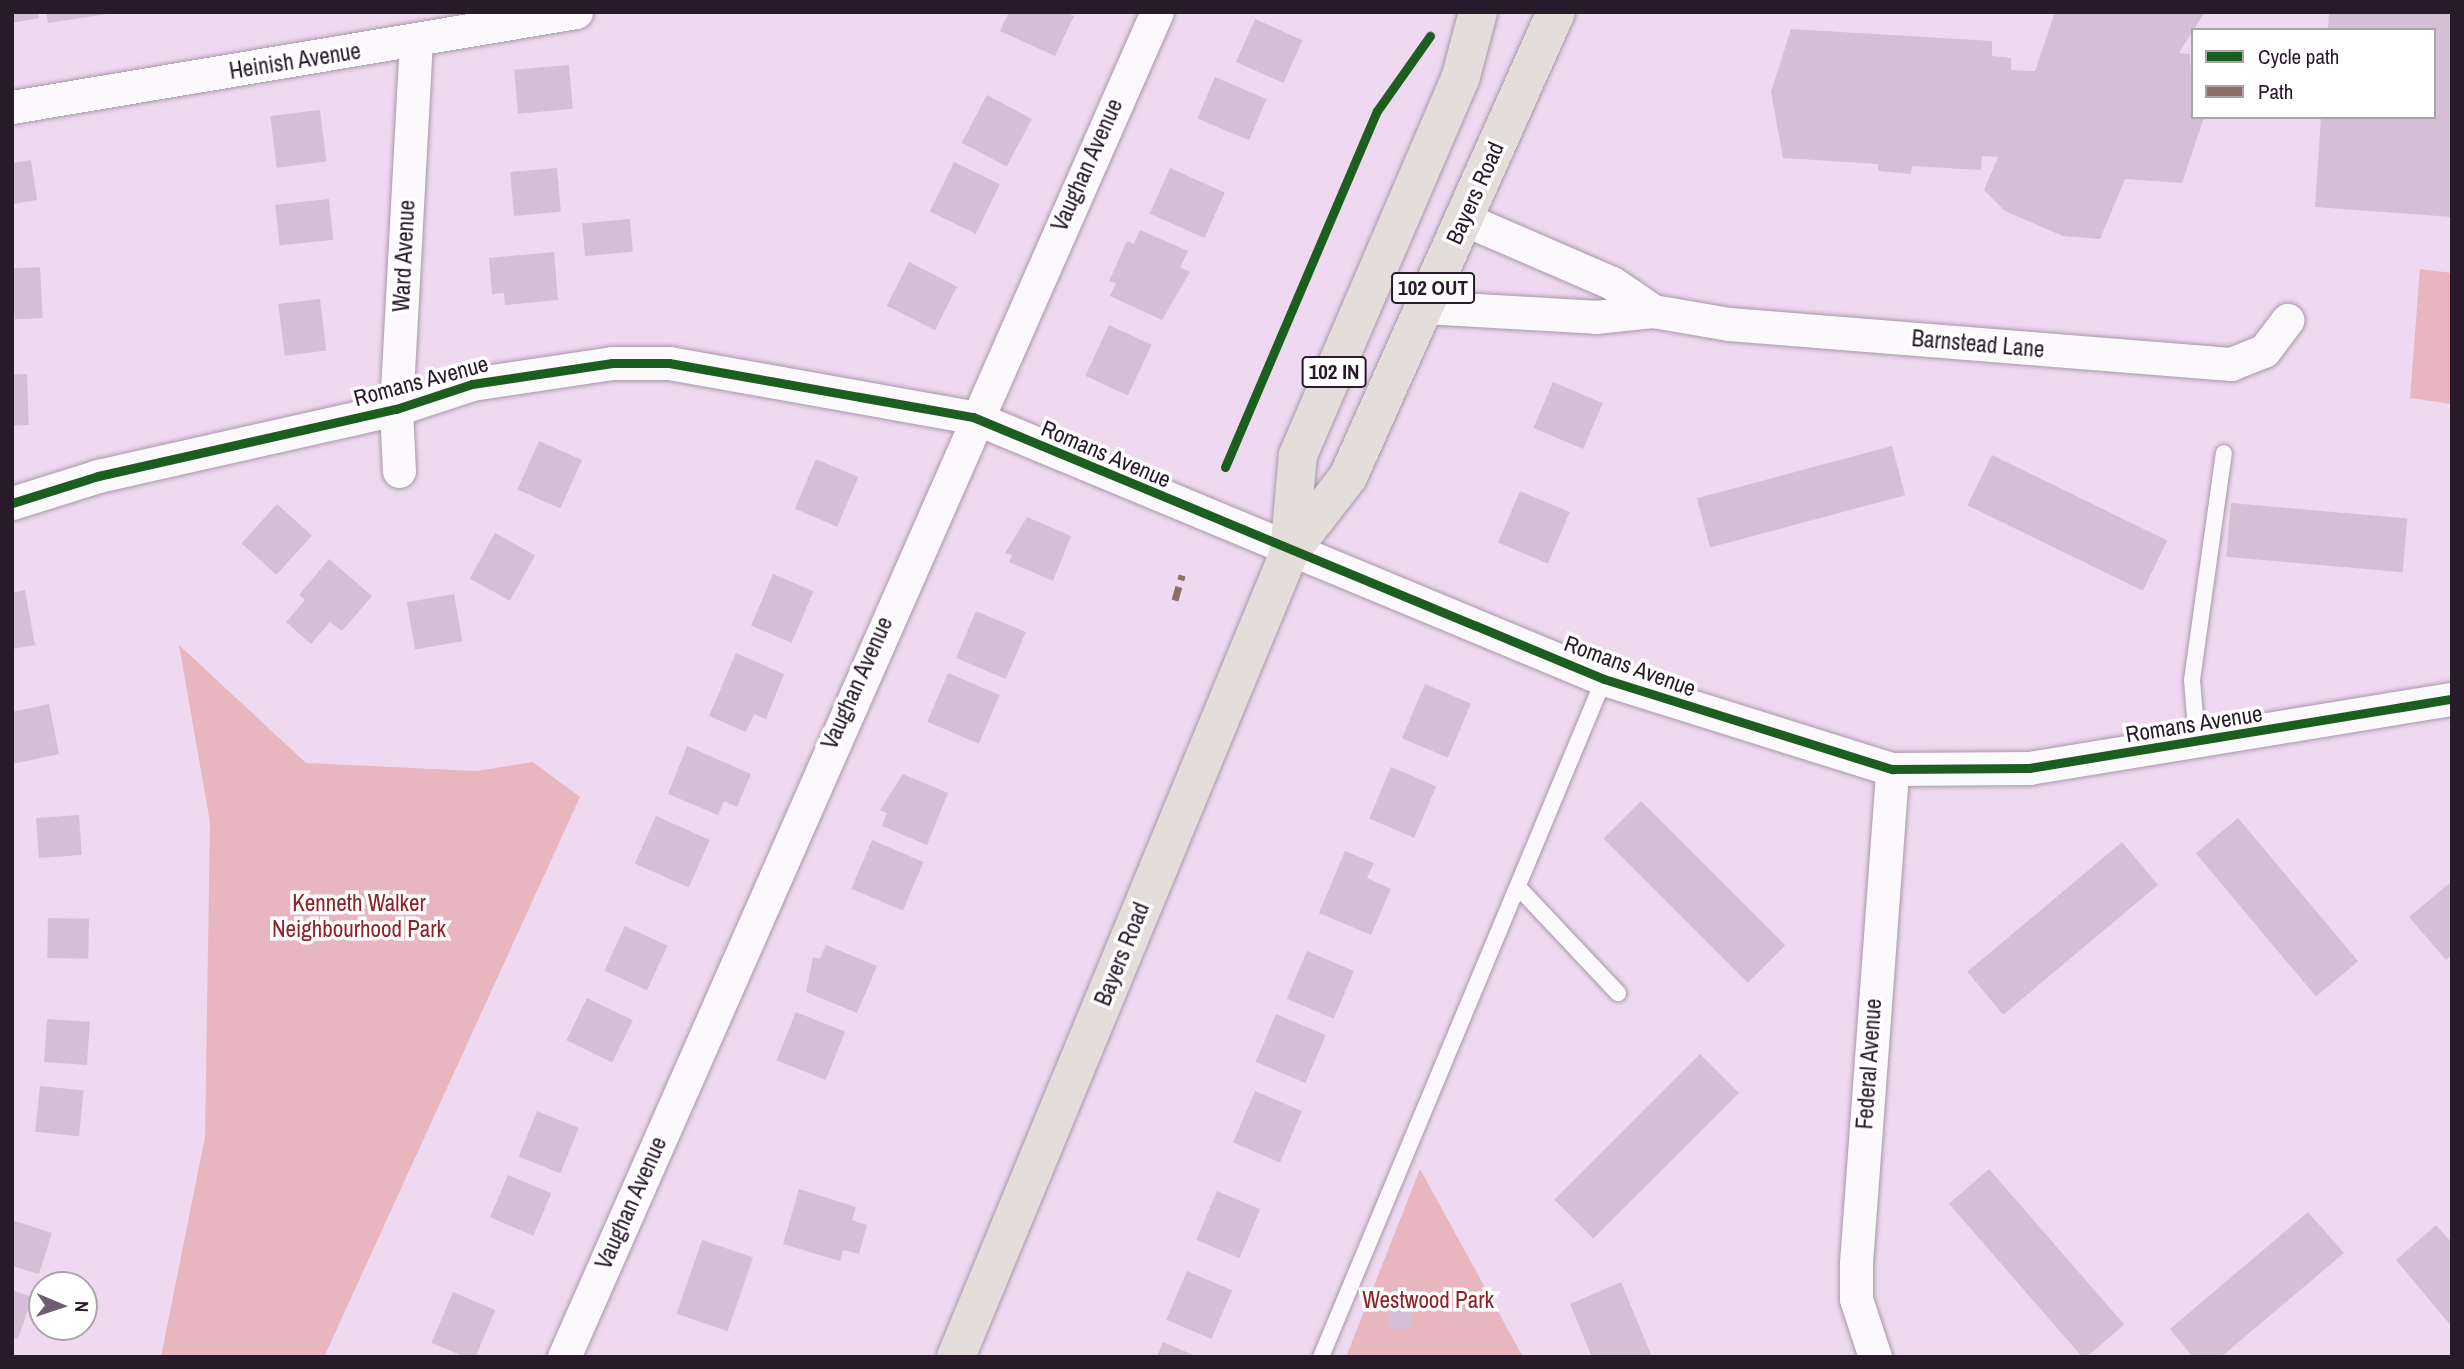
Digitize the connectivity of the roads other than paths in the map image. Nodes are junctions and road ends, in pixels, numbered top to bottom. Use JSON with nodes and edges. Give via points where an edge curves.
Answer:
{"nodes":[{"id":1,"x":576,"y":12,"type":"edge"},
{"id":2,"x":1157,"y":12,"type":"edge"},
{"id":3,"x":1478,"y":12,"type":"edge"},
{"id":4,"x":1556,"y":12,"type":"edge"},
{"id":5,"x":416,"y":41,"type":"junction"},
{"id":6,"x":12,"y":107,"type":"edge"},
{"id":7,"x":1464,"y":219,"type":"junction"},
{"id":8,"x":1424,"y":307,"type":"junction"},
{"id":9,"x":1653,"y":311,"type":"junction"},
{"id":10,"x":2287,"y":320,"type":"dead end"},
{"id":11,"x":396,"y":409,"type":"junction"},
{"id":12,"x":973,"y":417,"type":"junction"},
{"id":13,"x":2224,"y":453,"type":"dead end"},
{"id":14,"x":400,"y":471,"type":"dead end"},
{"id":15,"x":12,"y":503,"type":"edge"},
{"id":16,"x":1289,"y":553,"type":"junction"},
{"id":17,"x":1604,"y":679,"type":"junction"},
{"id":18,"x":2452,"y":699,"type":"edge"},
{"id":19,"x":2197,"y":741,"type":"junction"},
{"id":20,"x":1892,"y":769,"type":"junction"},
{"id":21,"x":1518,"y":887,"type":"junction"},
{"id":22,"x":1618,"y":993,"type":"dead end"},
{"id":23,"x":564,"y":1357,"type":"edge"},
{"id":24,"x":956,"y":1357,"type":"edge"},
{"id":25,"x":1321,"y":1357,"type":"edge"},
{"id":26,"x":1875,"y":1357,"type":"edge"}],
"edges":[{"from":1,"to":5,"type":"street","name":"Heinish Avenue"},
{"from":2,"to":12,"type":"street","name":"Vaughan Avenue"},
{"from":3,"to":16,"type":"main road","name":"Bayers Road","number":"102 IN","via":[[1461,76],[1298,455]]},
{"from":4,"to":7,"type":"main road","name":"Bayers Road","number":"102 OUT"},
{"from":5,"to":6,"type":"street","name":"Heinish Avenue"},
{"from":5,"to":11,"type":"street","name":"Ward Avenue"},
{"from":7,"to":8,"type":"main road","name":"Bayers Road","number":"102 OUT"},
{"from":7,"to":9,"type":"street","name":"Barnstead Lane","via":[[1612,283]]},
{"from":8,"to":9,"type":"street","name":"Barnstead Lane","via":[[1595,317]]},
{"from":8,"to":16,"type":"main road","name":"Bayers Road","number":"102 OUT","via":[[1348,477]]},
{"from":9,"to":10,"type":"street","name":"Barnstead Lane","via":[[1729,324],[2231,364],[2264,351]]},
{"from":11,"to":12,"type":"street","name":"Romans Avenue","via":[[472,384],[648,363],[721,369]]},
{"from":11,"to":14,"type":"street","name":"Ward Avenue"},
{"from":11,"to":15,"type":"street","name":"Romans Avenue","via":[[98,476]]},
{"from":12,"to":16,"type":"street","name":"Romans Avenue"},
{"from":12,"to":23,"type":"street","name":"Vaughan Avenue"},
{"from":13,"to":19,"type":"lane","via":[[2192,680]]},
{"from":16,"to":17,"type":"street","name":"Romans Avenue"},
{"from":16,"to":24,"type":"main road","name":"Bayers Road"},
{"from":17,"to":20,"type":"street","name":"Romans Avenue"},
{"from":17,"to":21,"type":"lane"},
{"from":18,"to":19,"type":"street","name":"Romans Avenue"},
{"from":19,"to":20,"type":"street","name":"Romans Avenue","via":[[2029,768]]},
{"from":20,"to":26,"type":"street","name":"Federal Avenue","via":[[1856,1263],[1856,1299]]},
{"from":21,"to":22,"type":"lane"},
{"from":21,"to":25,"type":"lane"}]}
